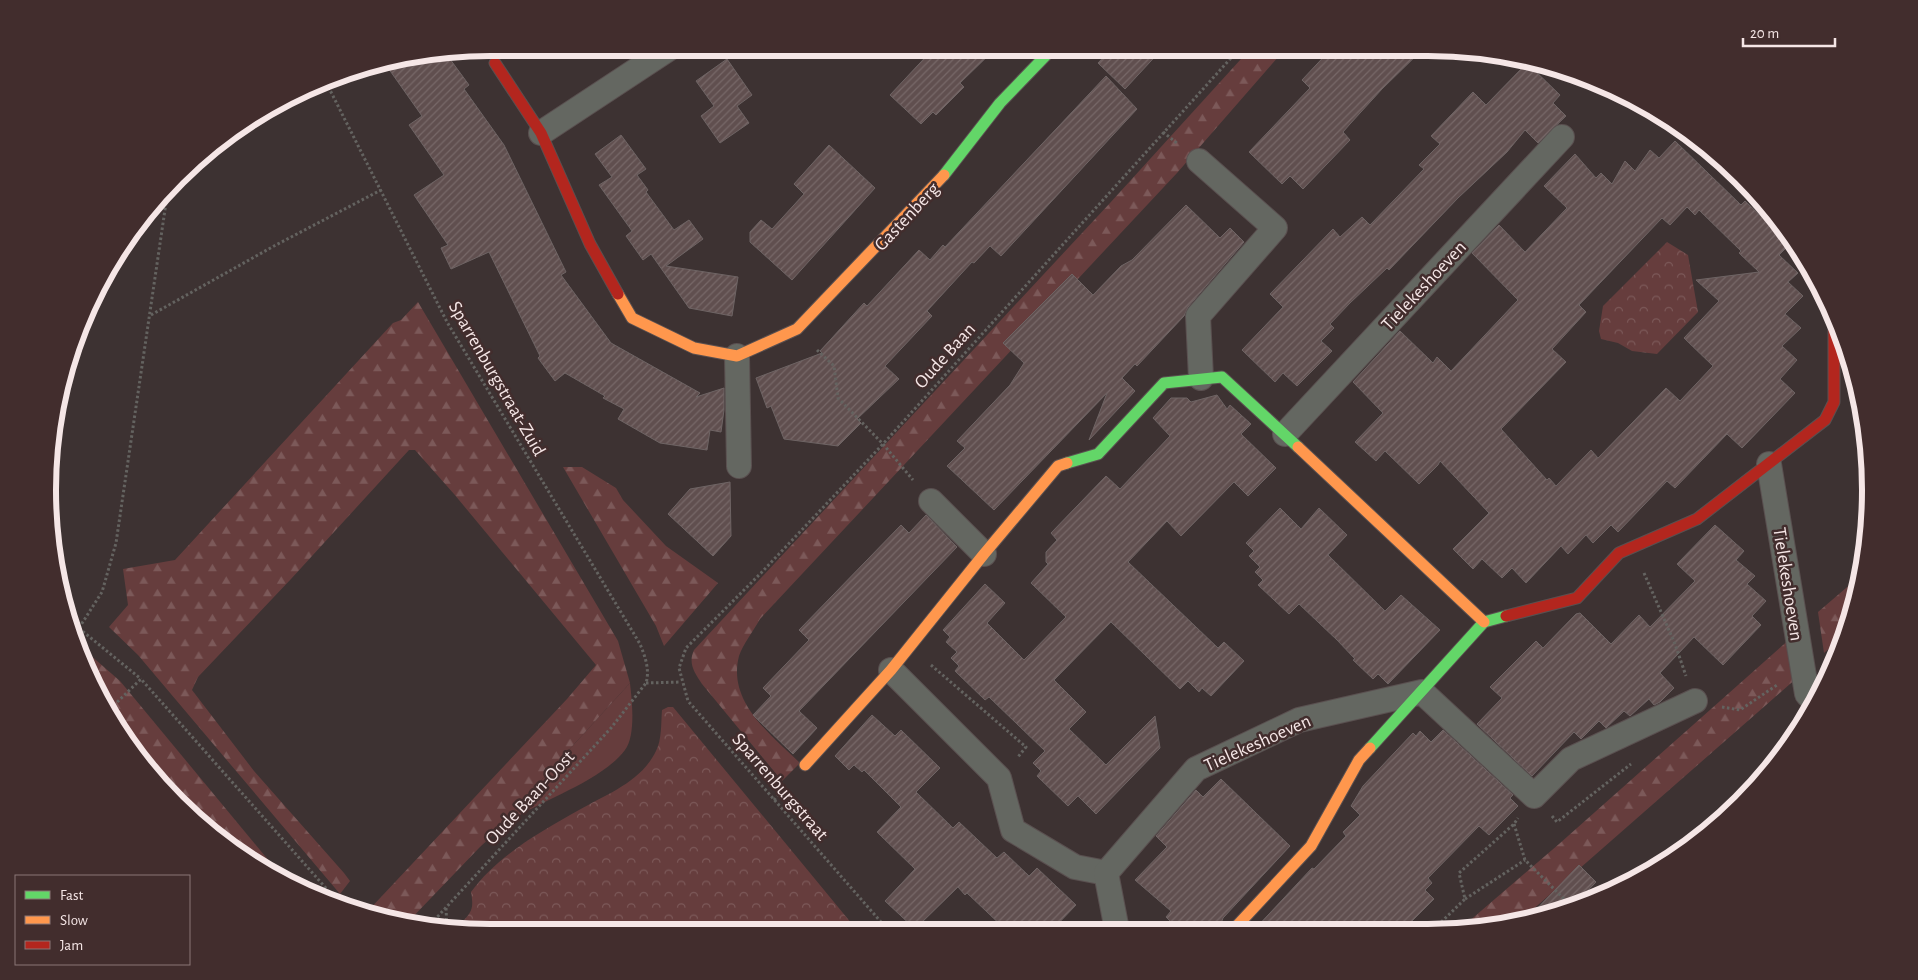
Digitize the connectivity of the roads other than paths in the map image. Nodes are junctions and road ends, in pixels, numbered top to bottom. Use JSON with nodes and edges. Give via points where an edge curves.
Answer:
{"nodes":[{"id":1,"x":658,"y":56,"type":"edge"},
{"id":2,"x":1044,"y":56,"type":"edge"},
{"id":3,"x":495,"y":63,"type":"dead end"},
{"id":4,"x":541,"y":133,"type":"junction"},
{"id":5,"x":1562,"y":137,"type":"dead end"},
{"id":6,"x":1200,"y":161,"type":"dead end"},
{"id":7,"x":1834,"y":338,"type":"edge"},
{"id":8,"x":737,"y":356,"type":"junction"},
{"id":9,"x":1201,"y":378,"type":"junction"},
{"id":10,"x":1285,"y":434,"type":"junction"},
{"id":11,"x":1769,"y":464,"type":"junction"},
{"id":12,"x":739,"y":466,"type":"dead end"},
{"id":13,"x":931,"y":501,"type":"road end"},
{"id":14,"x":984,"y":554,"type":"junction"},
{"id":15,"x":1484,"y":622,"type":"junction"},
{"id":16,"x":891,"y":670,"type":"junction"},
{"id":17,"x":1422,"y":692,"type":"junction"},
{"id":18,"x":1810,"y":696,"type":"edge"},
{"id":19,"x":1695,"y":701,"type":"road end"},
{"id":20,"x":805,"y":765,"type":"dead end"},
{"id":21,"x":1106,"y":873,"type":"junction"},
{"id":22,"x":1117,"y":924,"type":"edge"},
{"id":23,"x":1239,"y":924,"type":"edge"}],
"edges":[{"from":1,"to":4,"type":"street"},
{"from":2,"to":8,"type":"street","name":"Gastenberg","via":[[1000,103],[936,185],[797,329]]},
{"from":3,"to":4,"type":"street"},
{"from":4,"to":8,"type":"street","via":[[590,244],[632,318],[694,348]]},
{"from":5,"to":10,"type":"street","name":"Tielekeshoeven"},
{"from":6,"to":9,"type":"street","via":[[1275,228],[1198,316]]},
{"from":7,"to":11,"type":"street","via":[[1834,402],[1825,420]]},
{"from":8,"to":12,"type":"street"},
{"from":9,"to":10,"type":"street","via":[[1222,378]]},
{"from":9,"to":14,"type":"street","via":[[1164,383],[1098,454],[1058,466]]},
{"from":10,"to":15,"type":"street"},
{"from":11,"to":15,"type":"street","via":[[1697,519],[1619,553],[1577,598]]},
{"from":11,"to":18,"type":"street","name":"Tielekeshoeven"},
{"from":13,"to":14,"type":"street"},
{"from":14,"to":16,"type":"street"},
{"from":15,"to":17,"type":"street"},
{"from":16,"to":20,"type":"street"},
{"from":16,"to":21,"type":"street","via":[[999,778],[1014,830],[1075,867]]},
{"from":17,"to":19,"type":"street","via":[[1534,796],[1571,760]]},
{"from":17,"to":21,"type":"street","name":"Tielekeshoeven","via":[[1299,720],[1196,769]]},
{"from":17,"to":23,"type":"street","via":[[1359,760],[1311,846]]},
{"from":21,"to":22,"type":"street"}]}
